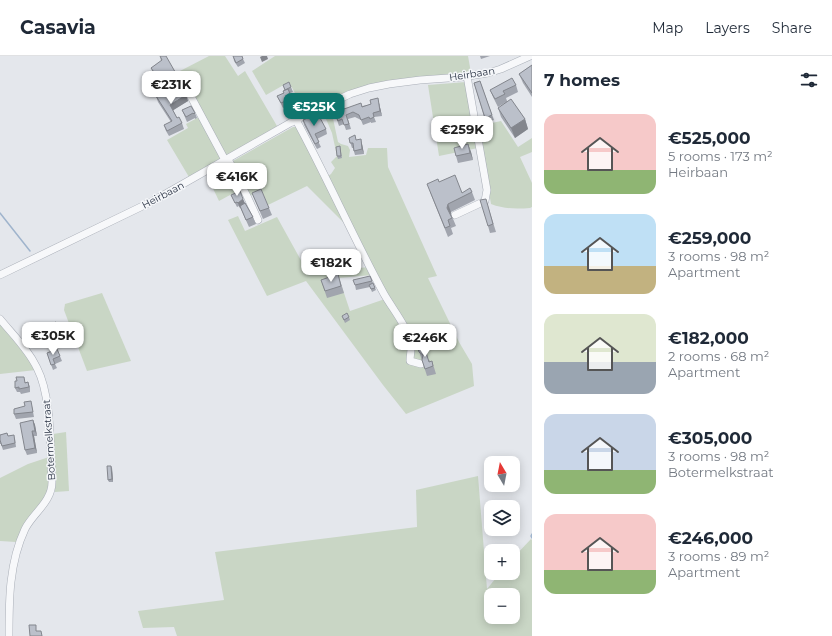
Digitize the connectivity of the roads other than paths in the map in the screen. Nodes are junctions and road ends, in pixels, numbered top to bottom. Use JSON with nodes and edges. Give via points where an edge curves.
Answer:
{"nodes":[{"id":1,"x":530,"y":56,"type":"edge"},
{"id":2,"x":467,"y":76,"type":"junction"},
{"id":3,"x":172,"y":86,"type":"edge"},
{"id":4,"x":296,"y":120,"type":"junction"},
{"id":5,"x":227,"y":160,"type":"junction"},
{"id":6,"x":455,"y":215,"type":"dead end"},
{"id":7,"x":258,"y":220,"type":"dead end"},
{"id":8,"x":0,"y":275,"type":"edge"},
{"id":9,"x":0,"y":320,"type":"edge"},
{"id":10,"x":420,"y":364,"type":"dead end"},
{"id":11,"x":8,"y":636,"type":"edge"}],
"edges":[{"from":1,"to":2,"type":"street","name":"Heirbaan","via":[[501,69]]},
{"from":2,"to":4,"type":"street","name":"Heirbaan","via":[[369,88],[334,101]]},
{"from":2,"to":6,"type":"street","via":[[486,190],[485,201]]},
{"from":3,"to":5,"type":"street","via":[[188,91]]},
{"from":4,"to":5,"type":"street","name":"Heirbaan"},
{"from":4,"to":10,"type":"street","via":[[384,295],[404,327],[411,342],[410,361]]},
{"from":5,"to":7,"type":"street","via":[[248,196]]},
{"from":5,"to":8,"type":"street","name":"Heirbaan","via":[[153,201]]},
{"from":9,"to":11,"type":"street","name":"Botermelkstraat","via":[[30,355],[41,376],[48,407],[52,482],[50,494],[25,530],[14,561]]}]}
